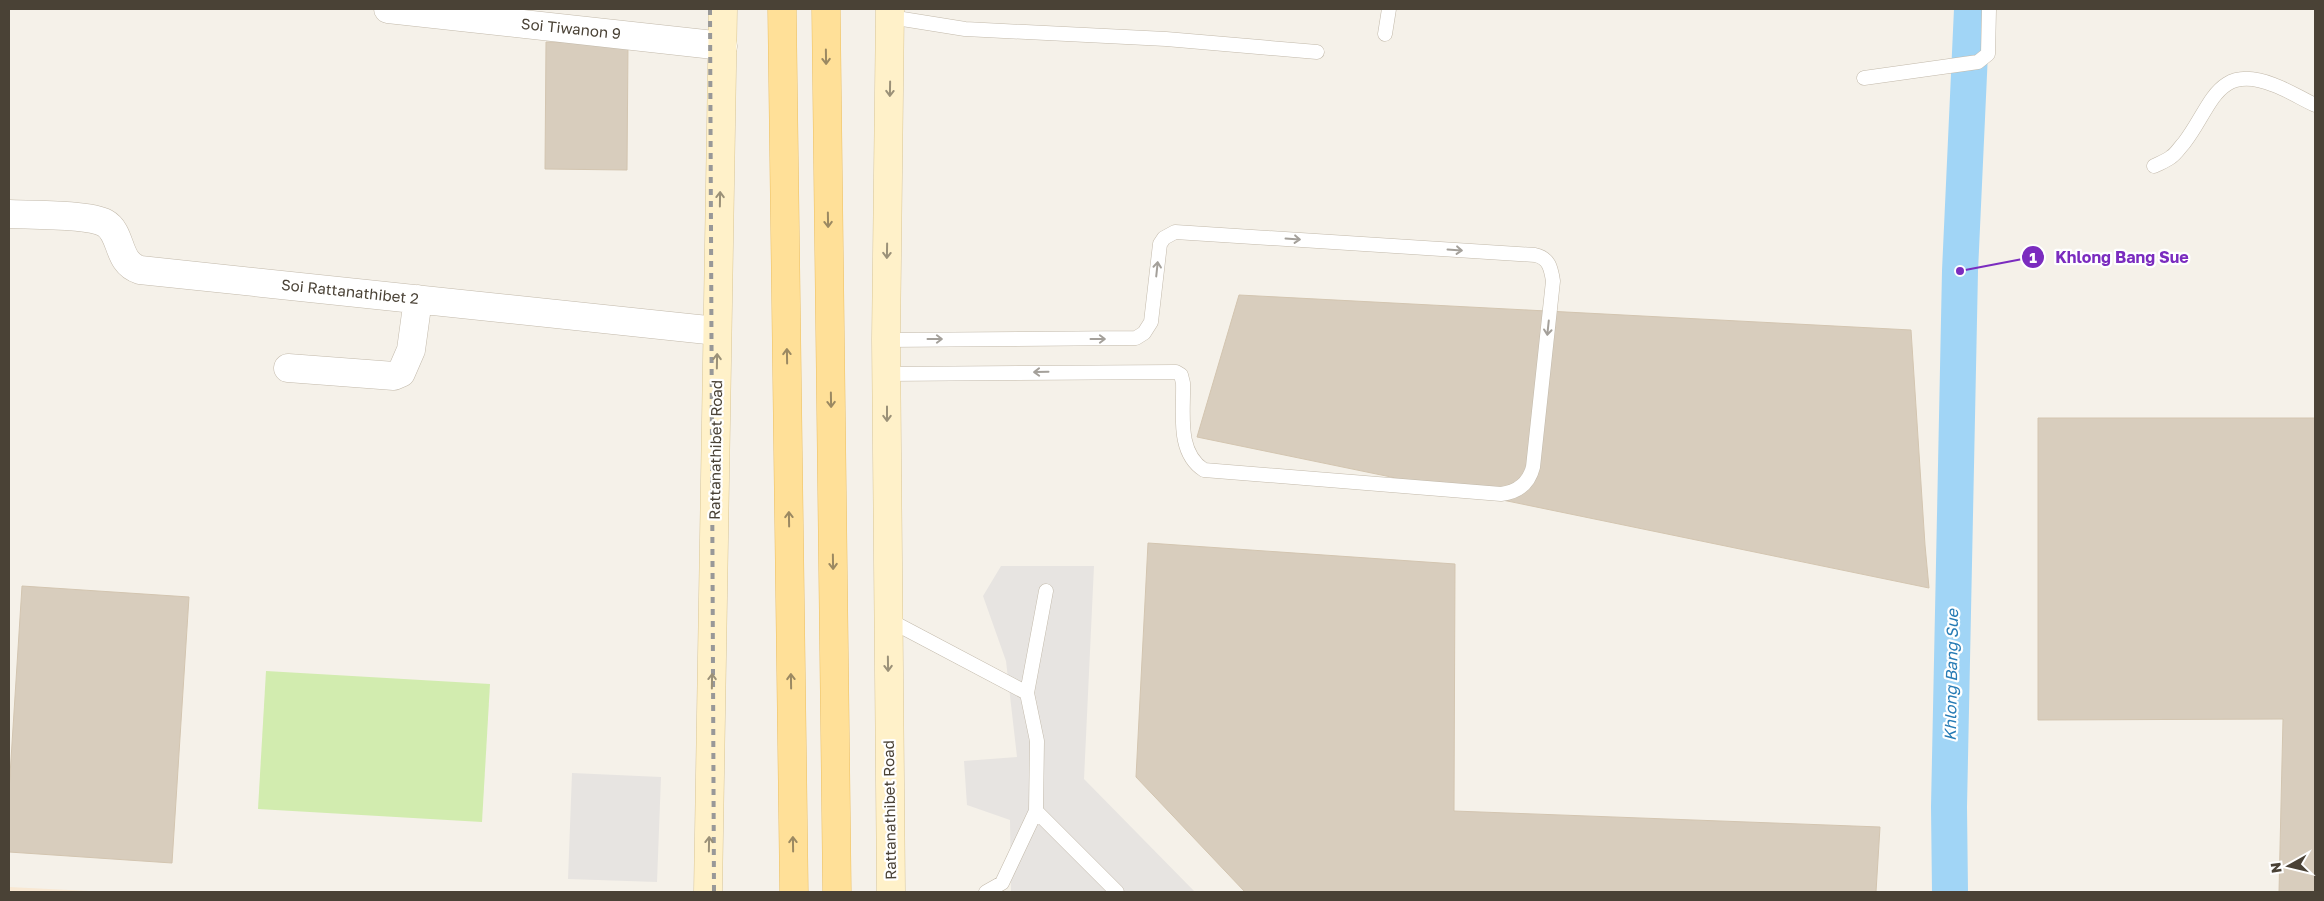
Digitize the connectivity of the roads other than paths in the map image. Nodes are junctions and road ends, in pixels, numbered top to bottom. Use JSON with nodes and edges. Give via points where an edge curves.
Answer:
{"nodes":[{"id":1,"x":388,"y":9,"type":"edge"},
{"id":2,"x":723,"y":9,"type":"edge"},
{"id":3,"x":734,"y":9,"type":"edge"},
{"id":4,"x":782,"y":9,"type":"edge"},
{"id":5,"x":826,"y":9,"type":"edge"},
{"id":6,"x":1389,"y":9,"type":"edge"},
{"id":7,"x":1989,"y":9,"type":"edge"},
{"id":8,"x":886,"y":19,"type":"edge"},
{"id":9,"x":1385,"y":34,"type":"dead end"},
{"id":10,"x":723,"y":41,"type":"junction"},
{"id":11,"x":1317,"y":52,"type":"dead end"},
{"id":12,"x":1864,"y":78,"type":"dead end"},
{"id":13,"x":2315,"y":105,"type":"edge"},
{"id":14,"x":2154,"y":166,"type":"dead end"},
{"id":15,"x":9,"y":214,"type":"edge"},
{"id":16,"x":418,"y":299,"type":"junction"},
{"id":17,"x":718,"y":331,"type":"junction"},
{"id":18,"x":886,"y":340,"type":"junction"},
{"id":19,"x":288,"y":368,"type":"dead end"},
{"id":20,"x":886,"y":374,"type":"junction"},
{"id":21,"x":1046,"y":591,"type":"dead end"},
{"id":22,"x":887,"y":619,"type":"junction"},
{"id":23,"x":1027,"y":693,"type":"junction"},
{"id":24,"x":1036,"y":811,"type":"junction"},
{"id":25,"x":1006,"y":887,"type":"edge"},
{"id":26,"x":708,"y":892,"type":"edge"},
{"id":27,"x":794,"y":892,"type":"edge"},
{"id":28,"x":837,"y":892,"type":"edge"},
{"id":29,"x":891,"y":892,"type":"edge"},
{"id":30,"x":986,"y":892,"type":"edge"},
{"id":31,"x":1116,"y":892,"type":"edge"}],
"edges":[{"from":1,"to":10,"type":"street","name":"Soi Tiwanon 9"},
{"from":2,"to":10,"type":"main road","name":"Rattanathibet Road"},
{"from":3,"to":10,"type":"main road"},
{"from":27,"to":4,"type":"main road","one_way":true},
{"from":5,"to":28,"type":"main road","one_way":true},
{"from":6,"to":9,"type":"lane"},
{"from":7,"to":12,"type":"lane","via":[[1988,54],[1978,62]]},
{"from":8,"to":11,"type":"lane","via":[[965,30],[1166,39]]},
{"from":8,"to":18,"type":"main road","name":"Rattanathibet Road","one_way":true},
{"from":17,"to":10,"type":"main road","name":"Rattanathibet Road","one_way":true},
{"from":13,"to":14,"type":"lane","via":[[2274,84],[2254,79],[2232,80],[2223,85],[2213,98],[2173,157]]},
{"from":15,"to":16,"type":"street","name":"Soi Rattanathibet 2","via":[[104,222],[110,227],[125,260],[140,270]]},
{"from":16,"to":17,"type":"street","name":"Soi Rattanathibet 2"},
{"from":16,"to":19,"type":"street","via":[[411,350],[401,373],[394,376]]},
{"from":26,"to":17,"type":"main road","name":"Rattanathibet Road","one_way":true},
{"from":18,"to":20,"type":"main road","name":"Rattanathibet Road"},
{"from":18,"to":20,"type":"lane","one_way":true,"via":[[1136,338],[1151,322],[1160,244],[1175,232],[1535,255],[1550,265],[1553,281],[1533,467],[1522,487],[1507,494],[1204,470],[1191,460],[1185,446],[1183,380],[1176,372]]},
{"from":20,"to":22,"type":"main road","name":"Rattanathibet Road","one_way":true},
{"from":21,"to":23,"type":"lane"},
{"from":22,"to":23,"type":"lane"},
{"from":22,"to":29,"type":"main road","name":"Rattanathibet Road","one_way":true},
{"from":23,"to":24,"type":"lane","via":[[1037,741]]},
{"from":24,"to":25,"type":"lane"},
{"from":24,"to":31,"type":"lane"},
{"from":25,"to":30,"type":"lane"}]}
